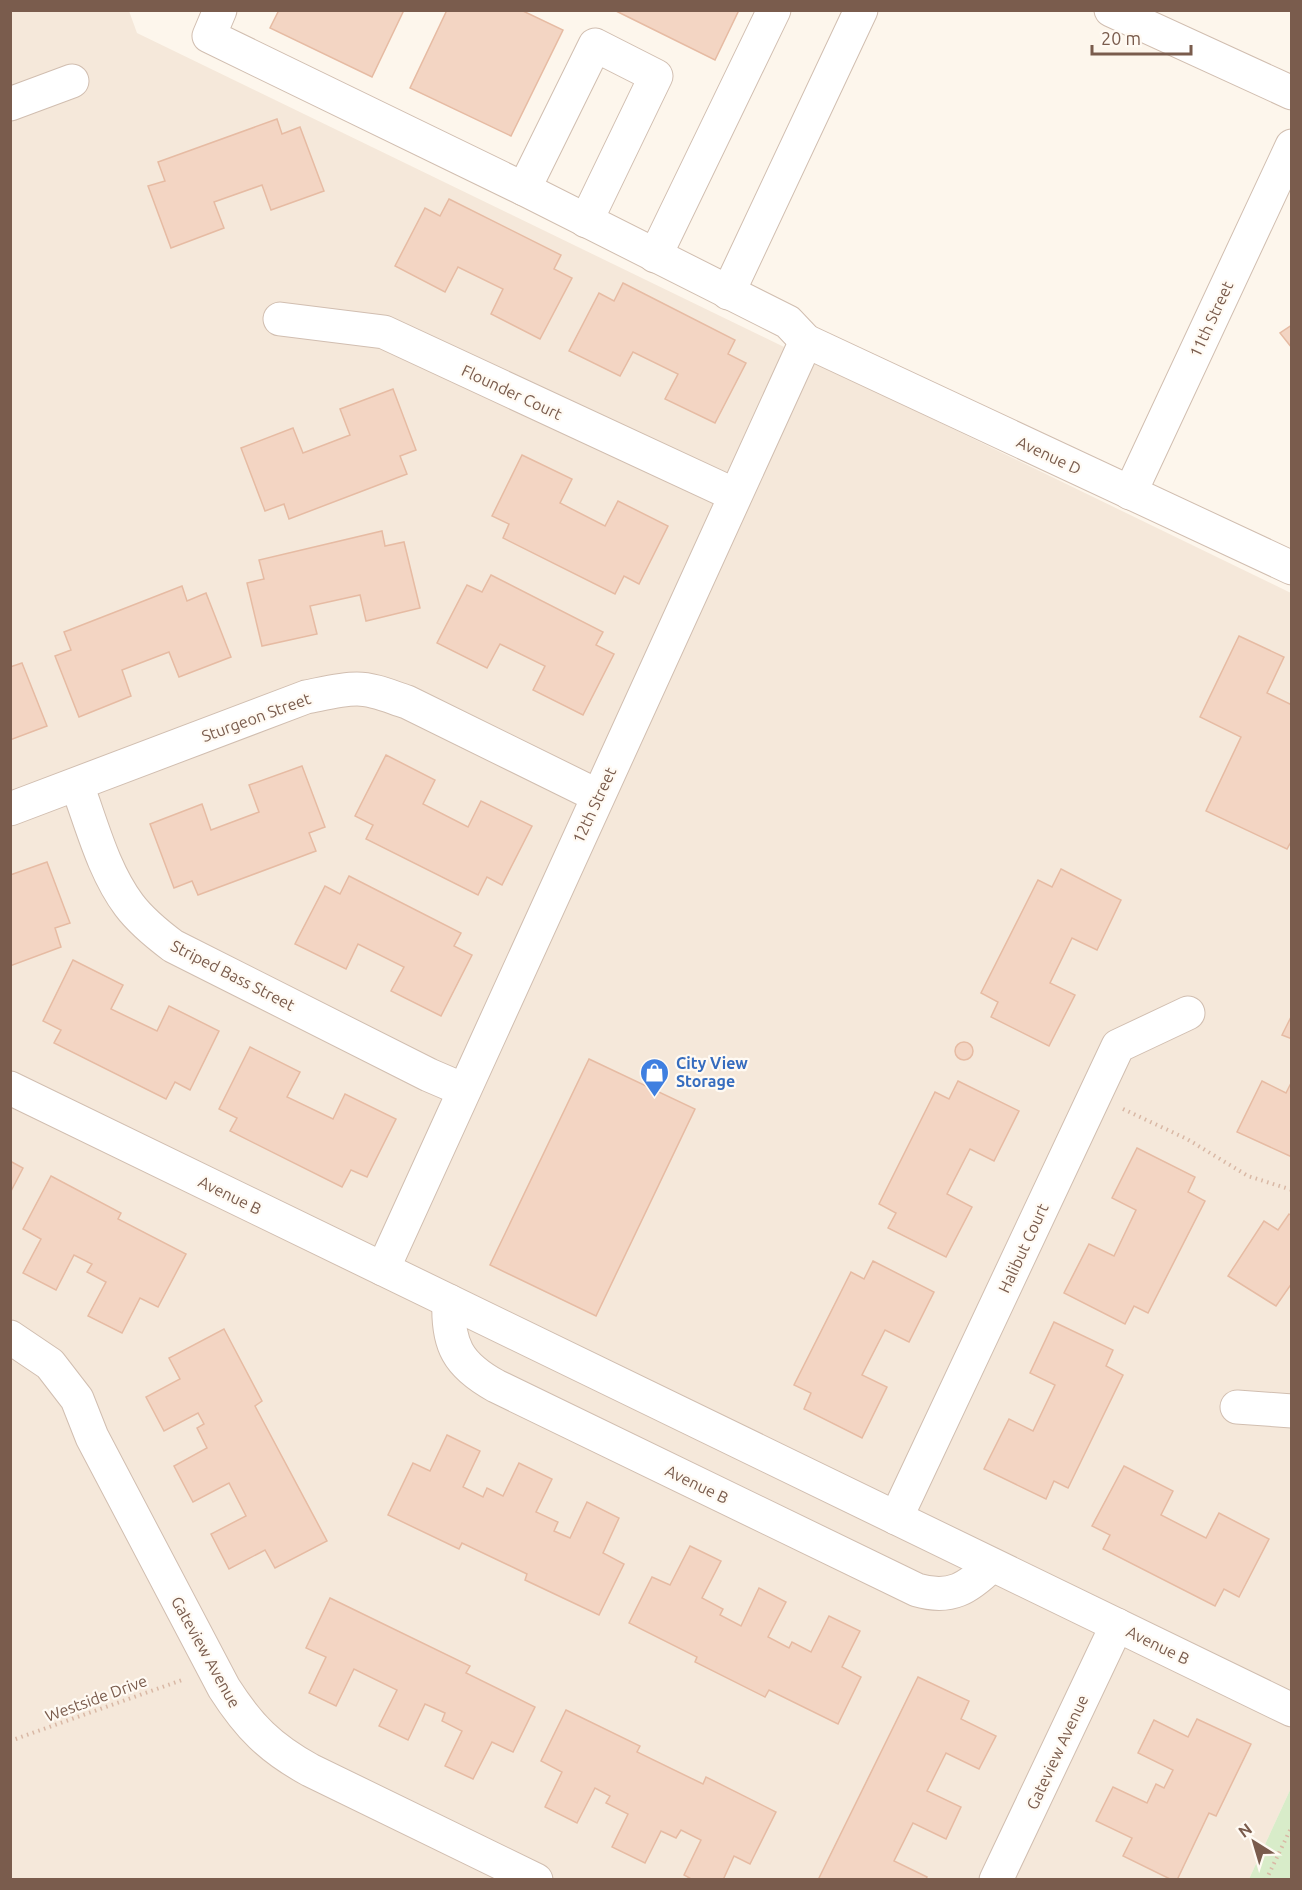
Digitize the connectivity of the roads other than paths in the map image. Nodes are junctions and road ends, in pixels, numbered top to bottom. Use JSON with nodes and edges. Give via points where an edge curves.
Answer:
{"nodes":[{"id":1,"x":220,"y":10,"type":"edge"},
{"id":2,"x":774,"y":10,"type":"edge"},
{"id":3,"x":861,"y":10,"type":"edge"},
{"id":4,"x":1111,"y":10,"type":"edge"},
{"id":5,"x":72,"y":81,"type":"dead end"},
{"id":6,"x":1292,"y":93,"type":"edge"},
{"id":7,"x":10,"y":104,"type":"edge"},
{"id":8,"x":1292,"y":146,"type":"edge"},
{"id":9,"x":524,"y":189,"type":"junction"},
{"id":10,"x":1282,"y":189,"type":"edge"},
{"id":11,"x":586,"y":221,"type":"junction"},
{"id":12,"x":655,"y":256,"type":"junction"},
{"id":13,"x":728,"y":293,"type":"junction"},
{"id":14,"x":280,"y":319,"type":"dead end"},
{"id":15,"x":806,"y":341,"type":"junction"},
{"id":16,"x":1130,"y":493,"type":"junction"},
{"id":17,"x":735,"y":495,"type":"junction"},
{"id":18,"x":1292,"y":568,"type":"edge"},
{"id":19,"x":76,"y":785,"type":"junction"},
{"id":20,"x":598,"y":796,"type":"junction"},
{"id":21,"x":10,"y":809,"type":"edge"},
{"id":22,"x":1188,"y":1013,"type":"dead end"},
{"id":23,"x":10,"y":1088,"type":"edge"},
{"id":24,"x":464,"y":1090,"type":"junction"},
{"id":25,"x":382,"y":1269,"type":"junction"},
{"id":26,"x":449,"y":1301,"type":"junction"},
{"id":27,"x":10,"y":1336,"type":"edge"},
{"id":28,"x":1237,"y":1407,"type":"dead end"},
{"id":29,"x":1292,"y":1411,"type":"edge"},
{"id":30,"x":896,"y":1518,"type":"junction"},
{"id":31,"x":992,"y":1565,"type":"junction"},
{"id":32,"x":1117,"y":1625,"type":"junction"},
{"id":33,"x":1292,"y":1710,"type":"edge"},
{"id":34,"x":536,"y":1880,"type":"edge"},
{"id":35,"x":996,"y":1880,"type":"edge"}],
"edges":[{"from":1,"to":9,"type":"street","name":"Avenue D","via":[[209,36]]},
{"from":2,"to":12,"type":"street"},
{"from":3,"to":13,"type":"street"},
{"from":4,"to":6,"type":"street"},
{"from":5,"to":7,"type":"street"},
{"from":8,"to":10,"type":"street","name":"11th Street"},
{"from":9,"to":11,"type":"street","name":"Avenue D"},
{"from":9,"to":11,"type":"street","via":[[595,45],[656,76]]},
{"from":10,"to":16,"type":"street","name":"11th Street"},
{"from":11,"to":12,"type":"street","name":"Avenue D"},
{"from":12,"to":13,"type":"street","name":"Avenue D"},
{"from":13,"to":15,"type":"street","name":"Avenue D","via":[[788,322]]},
{"from":14,"to":17,"type":"street","name":"Flounder Court","via":[[384,332]]},
{"from":15,"to":16,"type":"street","name":"Avenue D"},
{"from":15,"to":17,"type":"street","name":"12th Street"},
{"from":16,"to":18,"type":"street","name":"Avenue D"},
{"from":17,"to":20,"type":"street","name":"12th Street"},
{"from":19,"to":20,"type":"street","name":"Sturgeon Street","via":[[306,697],[358,689],[407,702]]},
{"from":19,"to":21,"type":"street","name":"Sturgeon Street"},
{"from":19,"to":24,"type":"street","name":"Striped Bass Street","via":[[117,886],[129,905],[173,946]]},
{"from":20,"to":24,"type":"street","name":"12th Street"},
{"from":22,"to":30,"type":"street","name":"Halibut Court","via":[[1118,1046]]},
{"from":23,"to":25,"type":"street","name":"Avenue B"},
{"from":24,"to":25,"type":"street","name":"12th Street"},
{"from":25,"to":26,"type":"street","name":"Avenue B"},
{"from":26,"to":30,"type":"street","name":"Avenue B"},
{"from":26,"to":31,"type":"street","name":"Avenue B","via":[[450,1333],[461,1359],[470,1370],[518,1397],[917,1590],[954,1592]]},
{"from":27,"to":34,"type":"street","name":"Gateview Avenue","via":[[50,1364],[77,1399],[92,1437],[224,1689],[258,1734],[310,1770]]},
{"from":28,"to":29,"type":"street"},
{"from":30,"to":31,"type":"street","name":"Avenue B"},
{"from":31,"to":32,"type":"street","name":"Avenue B"},
{"from":32,"to":33,"type":"street","name":"Avenue B"},
{"from":32,"to":35,"type":"street","name":"Gateview Avenue"}]}
